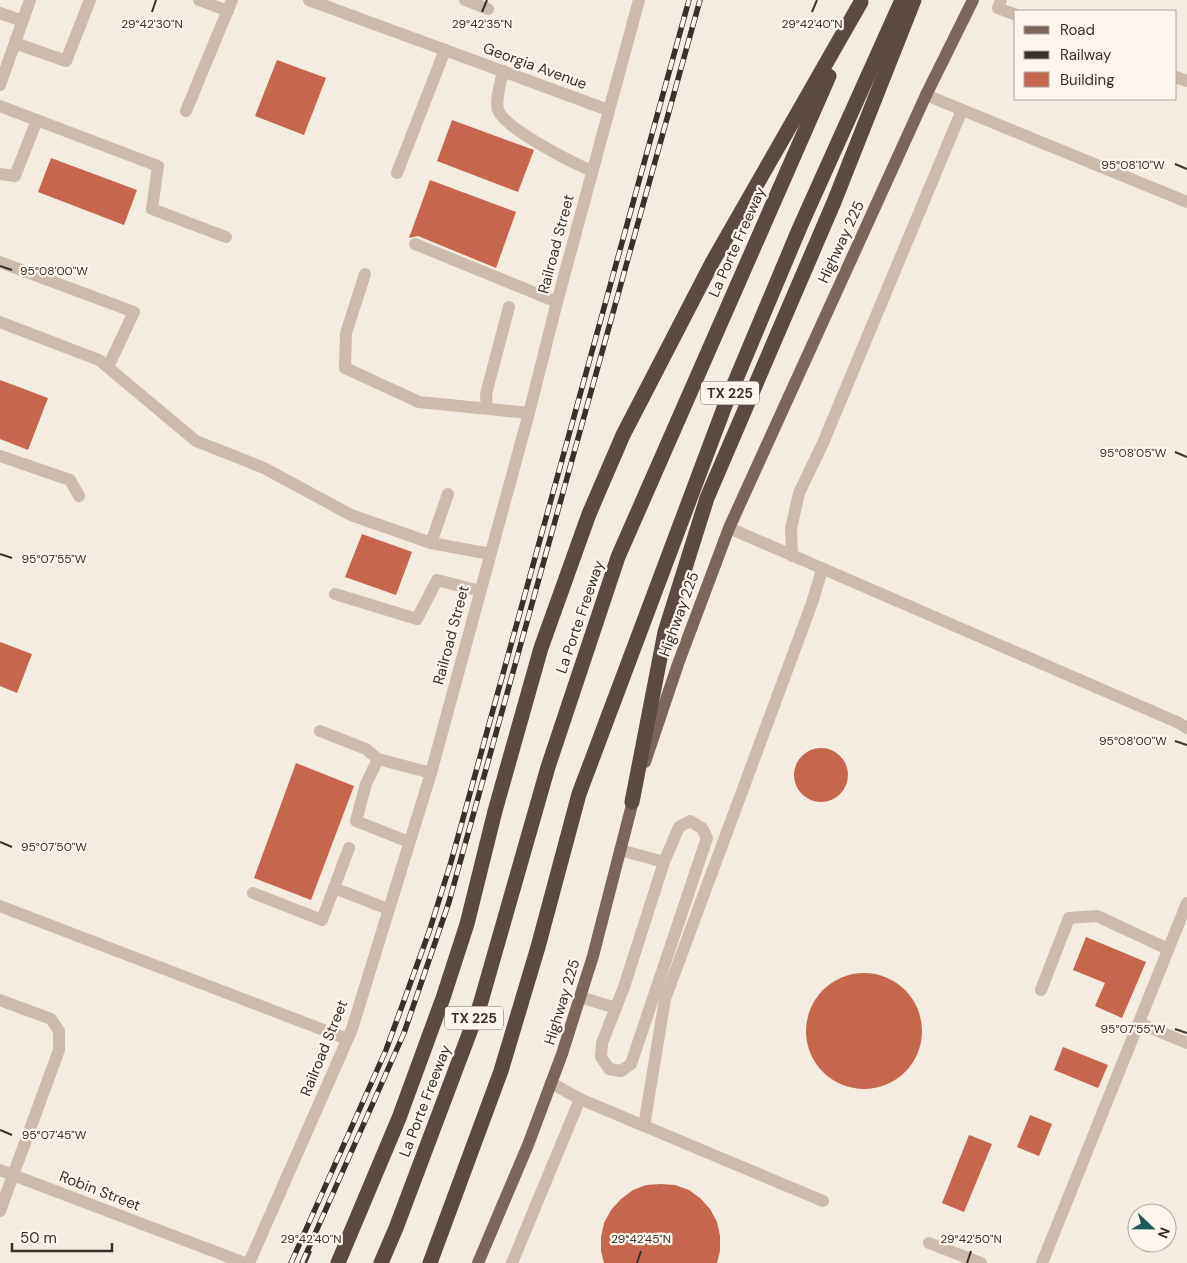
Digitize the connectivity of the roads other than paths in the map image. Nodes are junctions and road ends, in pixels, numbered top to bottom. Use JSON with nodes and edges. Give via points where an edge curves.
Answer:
{"nodes":[{"id":1,"x":30,"y":0,"type":"edge"},
{"id":2,"x":90,"y":0,"type":"edge"},
{"id":3,"x":199,"y":0,"type":"edge"},
{"id":4,"x":309,"y":0,"type":"edge"},
{"id":5,"x":465,"y":0,"type":"edge"},
{"id":6,"x":639,"y":0,"type":"edge"},
{"id":7,"x":902,"y":0,"type":"edge"},
{"id":8,"x":914,"y":0,"type":"edge"},
{"id":9,"x":973,"y":0,"type":"edge"},
{"id":10,"x":1001,"y":0,"type":"edge"},
{"id":11,"x":862,"y":1,"type":"edge"},
{"id":12,"x":331,"y":4,"type":"edge"},
{"id":13,"x":230,"y":6,"type":"edge"},
{"id":14,"x":488,"y":9,"type":"dead end"},
{"id":15,"x":0,"y":13,"type":"edge"},
{"id":16,"x":1014,"y":14,"type":"edge"},
{"id":17,"x":22,"y":21,"type":"junction"},
{"id":18,"x":15,"y":43,"type":"junction"},
{"id":19,"x":445,"y":50,"type":"junction"},
{"id":20,"x":503,"y":71,"type":"junction"},
{"id":21,"x":0,"y":85,"type":"edge"},
{"id":22,"x":926,"y":95,"type":"junction"},
{"id":23,"x":0,"y":106,"type":"edge"},
{"id":24,"x":608,"y":110,"type":"junction"},
{"id":25,"x":962,"y":110,"type":"junction"},
{"id":26,"x":186,"y":111,"type":"dead end"},
{"id":27,"x":37,"y":120,"type":"junction"},
{"id":28,"x":592,"y":171,"type":"junction"},
{"id":29,"x":397,"y":173,"type":"dead end"},
{"id":30,"x":0,"y":174,"type":"edge"},
{"id":31,"x":1187,"y":202,"type":"edge"},
{"id":32,"x":226,"y":237,"type":"dead end"},
{"id":33,"x":415,"y":244,"type":"dead end"},
{"id":34,"x":0,"y":262,"type":"edge"},
{"id":35,"x":365,"y":274,"type":"dead end"},
{"id":36,"x":557,"y":302,"type":"junction"},
{"id":37,"x":509,"y":307,"type":"dead end"},
{"id":38,"x":0,"y":322,"type":"edge"},
{"id":39,"x":108,"y":368,"type":"junction"},
{"id":40,"x":487,"y":408,"type":"junction"},
{"id":41,"x":530,"y":413,"type":"junction"},
{"id":42,"x":0,"y":456,"type":"edge"},
{"id":43,"x":448,"y":494,"type":"dead end"},
{"id":44,"x":79,"y":496,"type":"dead end"},
{"id":45,"x":728,"y":528,"type":"junction"},
{"id":46,"x":431,"y":542,"type":"junction"},
{"id":47,"x":490,"y":554,"type":"junction"},
{"id":48,"x":792,"y":556,"type":"junction"},
{"id":49,"x":822,"y":570,"type":"junction"},
{"id":50,"x":480,"y":590,"type":"junction"},
{"id":51,"x":335,"y":594,"type":"dead end"},
{"id":52,"x":1187,"y":728,"type":"edge"},
{"id":53,"x":320,"y":731,"type":"dead end"},
{"id":54,"x":378,"y":758,"type":"junction"},
{"id":55,"x":431,"y":773,"type":"junction"},
{"id":56,"x":632,"y":802,"type":"junction"},
{"id":57,"x":409,"y":842,"type":"junction"},
{"id":58,"x":349,"y":848,"type":"dead end"},
{"id":59,"x":620,"y":850,"type":"junction"},
{"id":60,"x":664,"y":862,"type":"junction"},
{"id":61,"x":334,"y":888,"type":"junction"},
{"id":62,"x":253,"y":893,"type":"dead end"},
{"id":63,"x":1187,"y":903,"type":"edge"},
{"id":64,"x":0,"y":906,"type":"edge"},
{"id":65,"x":388,"y":909,"type":"junction"},
{"id":66,"x":1168,"y":949,"type":"junction"},
{"id":67,"x":1041,"y":990,"type":"dead end"},
{"id":68,"x":580,"y":998,"type":"junction"},
{"id":69,"x":0,"y":1000,"type":"edge"},
{"id":70,"x":616,"y":1008,"type":"junction"},
{"id":71,"x":1139,"y":1023,"type":"junction"},
{"id":72,"x":347,"y":1039,"type":"junction"},
{"id":73,"x":1187,"y":1043,"type":"edge"},
{"id":74,"x":551,"y":1083,"type":"junction"},
{"id":75,"x":580,"y":1100,"type":"junction"},
{"id":76,"x":644,"y":1126,"type":"junction"},
{"id":77,"x":0,"y":1170,"type":"edge"},
{"id":78,"x":13,"y":1175,"type":"junction"},
{"id":79,"x":823,"y":1201,"type":"dead end"},
{"id":80,"x":0,"y":1211,"type":"edge"},
{"id":81,"x":929,"y":1243,"type":"dead end"},
{"id":82,"x":245,"y":1263,"type":"edge"},
{"id":83,"x":249,"y":1263,"type":"edge"},
{"id":84,"x":338,"y":1263,"type":"edge"},
{"id":85,"x":381,"y":1263,"type":"edge"},
{"id":86,"x":430,"y":1263,"type":"edge"},
{"id":87,"x":478,"y":1263,"type":"edge"},
{"id":88,"x":512,"y":1263,"type":"edge"},
{"id":89,"x":981,"y":1263,"type":"edge"},
{"id":90,"x":1042,"y":1263,"type":"edge"}],
"edges":[{"from":1,"to":17,"type":"street"},
{"from":2,"to":18,"type":"street","via":[[66,60]]},
{"from":3,"to":13,"type":"street"},
{"from":4,"to":12,"type":"street","name":"Georgia Avenue"},
{"from":5,"to":14,"type":"street"},
{"from":6,"to":24,"type":"street","name":"Railroad Street"},
{"from":7,"to":86,"type":"highway","number":"TX 225","via":[[800,227],[724,408],[579,794],[501,1071]]},
{"from":8,"to":56,"type":"highway","via":[[834,202],[707,498],[665,632]]},
{"from":9,"to":22,"type":"main road","name":"Highway 225"},
{"from":10,"to":16,"type":"street","via":[[998,8]]},
{"from":11,"to":84,"type":"highway","via":[[713,262],[624,435],[588,514],[541,648],[467,924],[443,998],[399,1118]]},
{"from":11,"to":85,"type":"highway","name":"La Porte Freeway","number":"TX 225","via":[[618,557],[548,767],[480,1004]]},
{"from":12,"to":19,"type":"street","name":"Georgia Avenue"},
{"from":13,"to":26,"type":"street"},
{"from":15,"to":17,"type":"street"},
{"from":17,"to":18,"type":"street"},
{"from":18,"to":21,"type":"street"},
{"from":19,"to":20,"type":"street","name":"Georgia Avenue"},
{"from":19,"to":29,"type":"street"},
{"from":20,"to":24,"type":"street","name":"Georgia Avenue"},
{"from":20,"to":28,"type":"street","via":[[498,111],[509,124],[564,159]]},
{"from":22,"to":25,"type":"street"},
{"from":22,"to":45,"type":"main road","name":"Highway 225"},
{"from":23,"to":27,"type":"street"},
{"from":24,"to":28,"type":"street","name":"Railroad Street"},
{"from":25,"to":31,"type":"street"},
{"from":25,"to":48,"type":"street","via":[[823,443],[799,493],[791,528]]},
{"from":27,"to":30,"type":"street","via":[[15,176]]},
{"from":27,"to":32,"type":"street","via":[[158,166],[152,209]]},
{"from":28,"to":36,"type":"street","name":"Railroad Street"},
{"from":33,"to":36,"type":"street"},
{"from":34,"to":39,"type":"street","via":[[134,312]]},
{"from":35,"to":40,"type":"street","via":[[346,333],[345,368],[419,402]]},
{"from":36,"to":41,"type":"street","name":"Railroad Street"},
{"from":37,"to":40,"type":"street","via":[[486,394]]},
{"from":38,"to":39,"type":"street","via":[[99,360]]},
{"from":39,"to":46,"type":"street","via":[[196,440],[264,468],[351,515]]},
{"from":40,"to":41,"type":"street"},
{"from":41,"to":47,"type":"street","name":"Railroad Street"},
{"from":42,"to":44,"type":"street","via":[[70,480]]},
{"from":43,"to":46,"type":"street"},
{"from":45,"to":48,"type":"street"},
{"from":45,"to":56,"type":"main road","name":"Highway 225"},
{"from":46,"to":47,"type":"street"},
{"from":47,"to":50,"type":"street","name":"Railroad Street"},
{"from":48,"to":49,"type":"street"},
{"from":49,"to":52,"type":"street"},
{"from":49,"to":76,"type":"street","via":[[665,999]]},
{"from":50,"to":51,"type":"street","via":[[437,580],[417,619]]},
{"from":50,"to":55,"type":"street","name":"Railroad Street"},
{"from":53,"to":54,"type":"street","via":[[366,749]]},
{"from":54,"to":55,"type":"street"},
{"from":54,"to":57,"type":"street","via":[[366,784],[356,821]]},
{"from":55,"to":57,"type":"street","name":"Railroad Street"},
{"from":56,"to":59,"type":"main road","name":"Highway 225"},
{"from":57,"to":65,"type":"street","name":"Railroad Street"},
{"from":58,"to":61,"type":"street"},
{"from":59,"to":60,"type":"street"},
{"from":59,"to":68,"type":"main road","name":"Highway 225"},
{"from":60,"to":70,"type":"street"},
{"from":60,"to":70,"type":"street","via":[[678,827],[690,821],[702,828],[706,838],[630,1064],[621,1071],[609,1069],[601,1057],[602,1044]]},
{"from":61,"to":62,"type":"street","via":[[322,920]]},
{"from":61,"to":65,"type":"street"},
{"from":63,"to":66,"type":"street"},
{"from":64,"to":72,"type":"street"},
{"from":65,"to":72,"type":"street","name":"Railroad Street"},
{"from":66,"to":67,"type":"street","via":[[1097,916],[1069,918]]},
{"from":66,"to":71,"type":"street"},
{"from":68,"to":70,"type":"street"},
{"from":68,"to":74,"type":"main road","name":"Highway 225"},
{"from":69,"to":78,"type":"street","via":[[51,1019],[59,1031],[59,1050]]},
{"from":71,"to":73,"type":"street"},
{"from":71,"to":90,"type":"street"},
{"from":72,"to":83,"type":"street","name":"Railroad Street"},
{"from":74,"to":75,"type":"street"},
{"from":74,"to":87,"type":"main road","name":"Highway 225"},
{"from":75,"to":76,"type":"street"},
{"from":75,"to":88,"type":"street"},
{"from":76,"to":79,"type":"street"},
{"from":77,"to":78,"type":"street","name":"Robin Street"},
{"from":78,"to":80,"type":"street"},
{"from":78,"to":82,"type":"street","name":"Robin Street"},
{"from":81,"to":89,"type":"street"}]}
